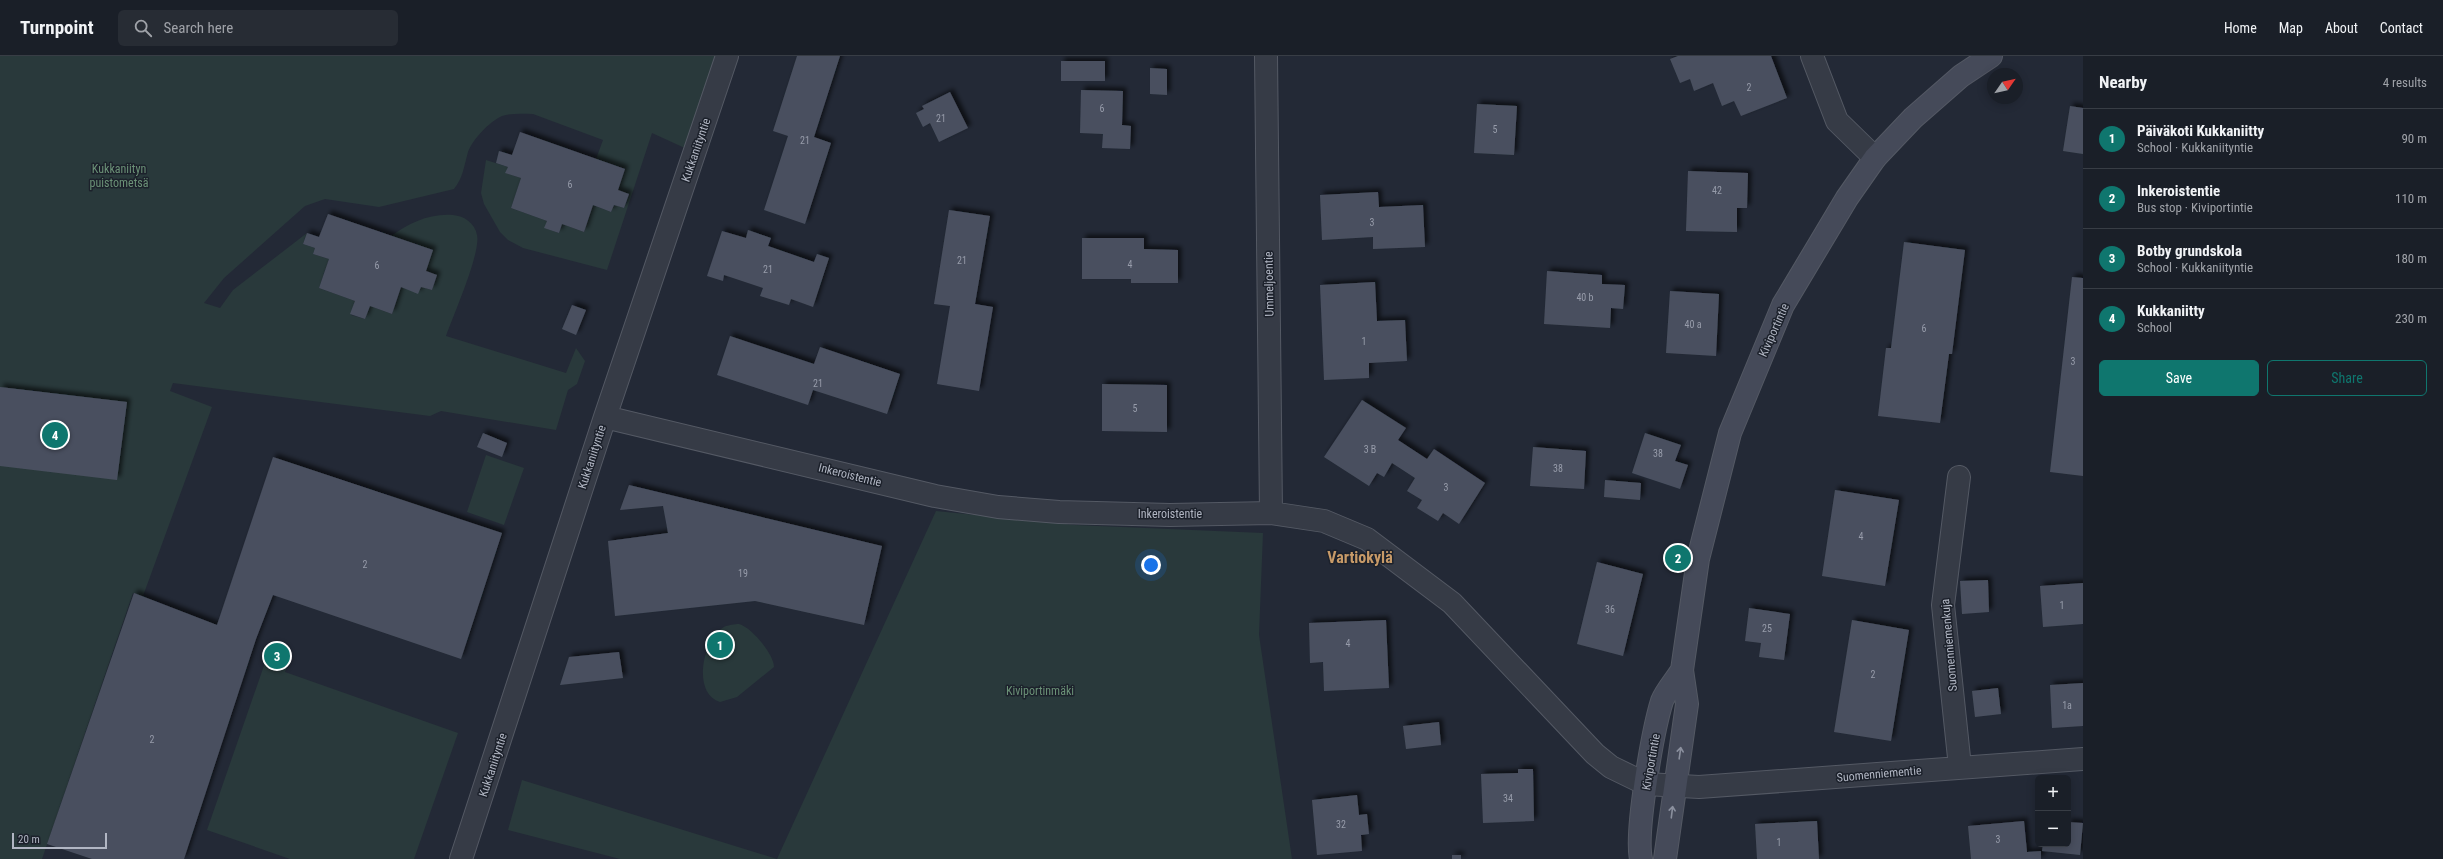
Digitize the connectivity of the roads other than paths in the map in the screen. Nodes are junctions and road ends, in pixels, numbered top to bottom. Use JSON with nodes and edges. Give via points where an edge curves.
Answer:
{"nodes":[{"id":1,"x":727,"y":56,"type":"edge"},
{"id":2,"x":1266,"y":56,"type":"edge"},
{"id":3,"x":1812,"y":56,"type":"edge"},
{"id":4,"x":1991,"y":56,"type":"edge"},
{"id":5,"x":1875,"y":158,"type":"junction"},
{"id":6,"x":605,"y":417,"type":"junction"},
{"id":7,"x":1959,"y":477,"type":"dead end"},
{"id":8,"x":1271,"y":513,"type":"junction"},
{"id":9,"x":1682,"y":670,"type":"junction"},
{"id":10,"x":2083,"y":759,"type":"edge"},
{"id":11,"x":1960,"y":767,"type":"junction"},
{"id":12,"x":1646,"y":784,"type":"junction"},
{"id":13,"x":1675,"y":785,"type":"junction"},
{"id":14,"x":461,"y":859,"type":"edge"},
{"id":15,"x":1641,"y":859,"type":"edge"},
{"id":16,"x":1665,"y":859,"type":"edge"}],
"edges":[{"from":1,"to":6,"type":"street","name":"Kukkaniityntie"},
{"from":2,"to":8,"type":"street","name":"Ummeljoentie"},
{"from":3,"to":5,"type":"street","via":[[1837,121]]},
{"from":4,"to":5,"type":"street","name":"Kiviportintie","via":[[1961,76],[1913,118]]},
{"from":5,"to":9,"type":"street","name":"Kiviportintie","via":[[1847,198],[1783,305],[1730,433],[1698,559]]},
{"from":6,"to":8,"type":"street","name":"Inkeroistentie","via":[[935,496],[998,507],[1059,512],[1162,515]]},
{"from":6,"to":14,"type":"street","name":"Kukkaniityntie"},
{"from":7,"to":11,"type":"street","name":"Suomenniemenkuja","via":[[1943,605]]},
{"from":8,"to":12,"type":"street","name":"Inkeroistentie","via":[[1324,521],[1368,539],[1452,603],[1595,754],[1611,767]]},
{"from":9,"to":12,"type":"street","name":"Kiviportintie","via":[[1663,700]]},
{"from":13,"to":9,"type":"street","name":"Kiviportintie","one_way":true,"via":[[1687,704]]},
{"from":10,"to":11,"type":"street","name":"Suomenniementie"},
{"from":11,"to":13,"type":"street","name":"Suomenniementie","via":[[1754,785]]},
{"from":12,"to":13,"type":"street","name":"Suomenniementie"},
{"from":12,"to":15,"type":"street","name":"Kiviportintie","via":[[1640,837]]},
{"from":16,"to":13,"type":"street","name":"Kiviportintie","one_way":true}]}
